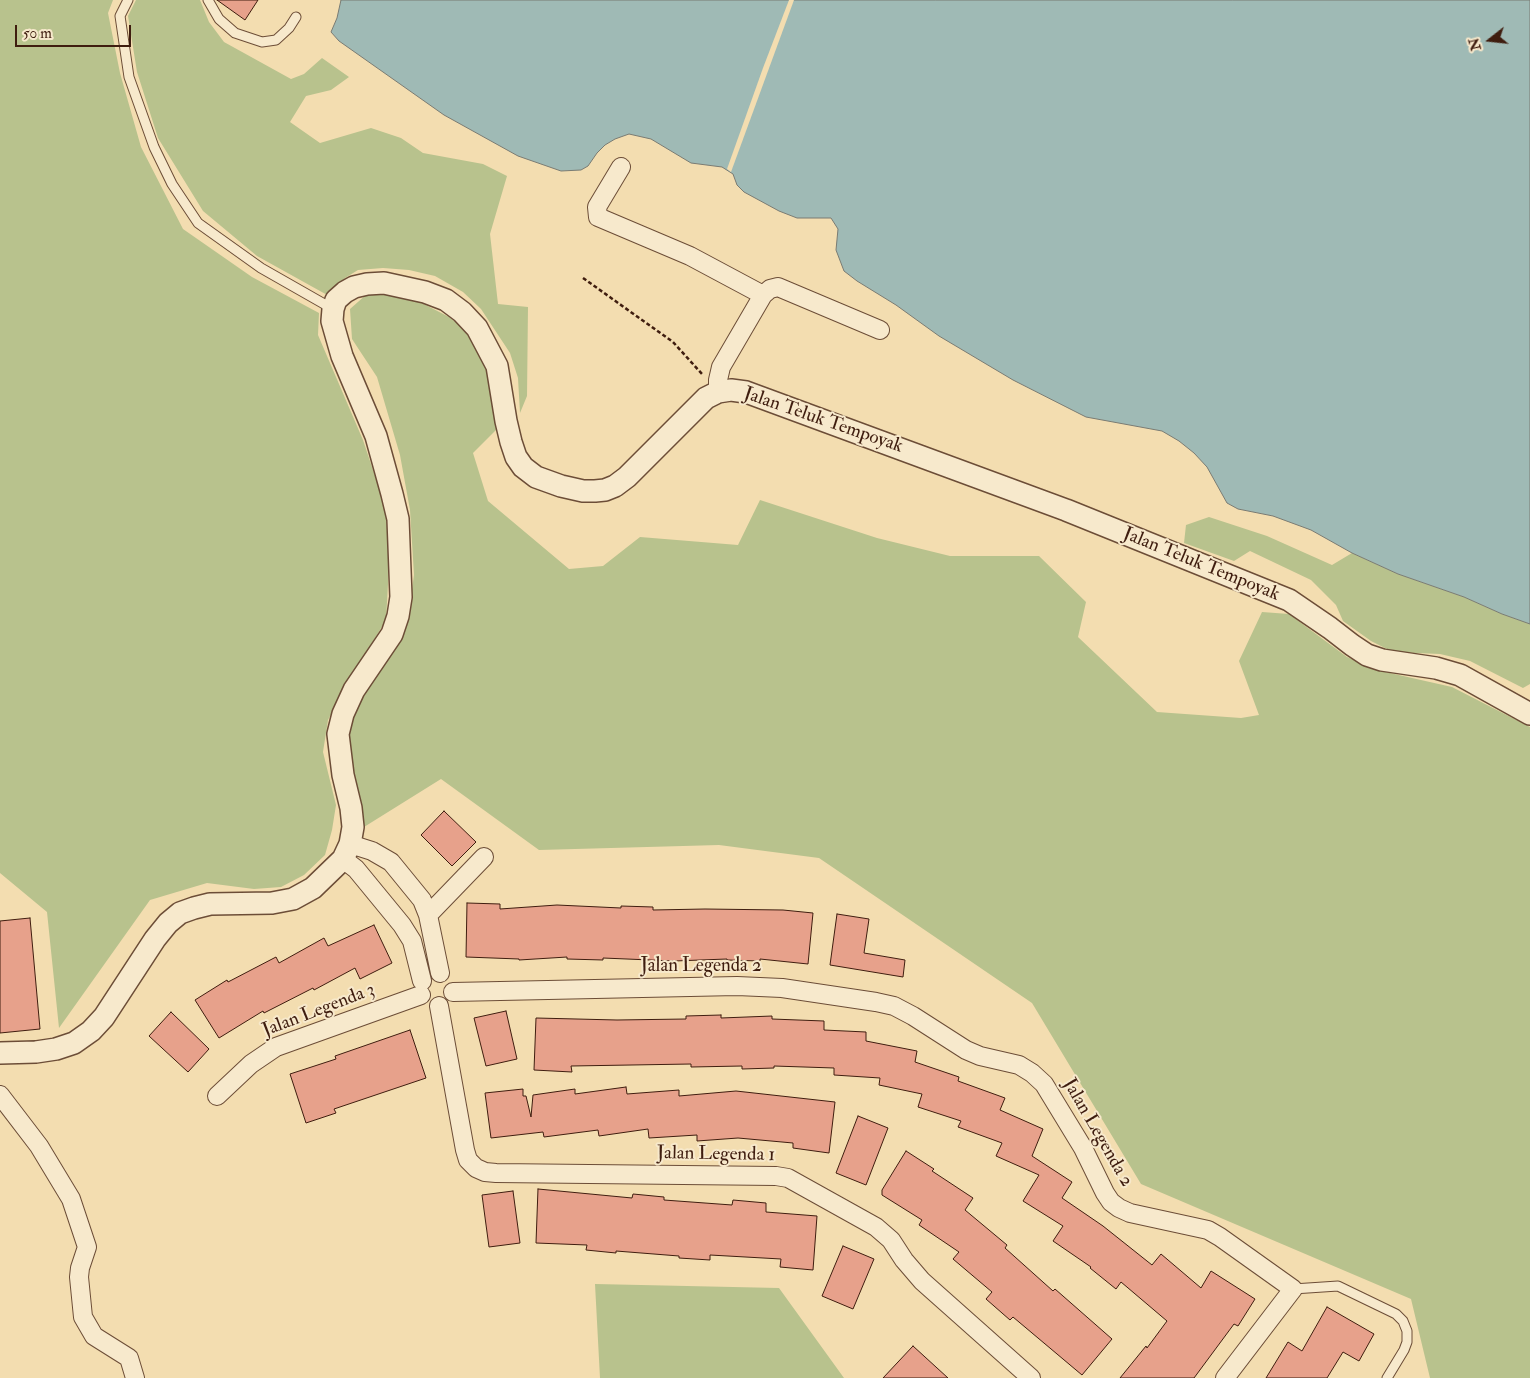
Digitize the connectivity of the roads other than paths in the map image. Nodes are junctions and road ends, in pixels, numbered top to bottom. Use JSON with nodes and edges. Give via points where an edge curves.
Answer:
{"nodes":[{"id":1,"x":128,"y":0,"type":"edge"},
{"id":2,"x":208,"y":0,"type":"edge"},
{"id":3,"x":296,"y":17,"type":"dead end"},
{"id":4,"x":621,"y":167,"type":"dead end"},
{"id":5,"x":763,"y":295,"type":"junction"},
{"id":6,"x":333,"y":309,"type":"junction"},
{"id":7,"x":880,"y":330,"type":"dead end"},
{"id":8,"x":718,"y":392,"type":"junction"},
{"id":9,"x":1530,"y":714,"type":"edge"},
{"id":10,"x":347,"y":851,"type":"junction"},
{"id":11,"x":484,"y":857,"type":"dead end"},
{"id":12,"x":428,"y":915,"type":"junction"},
{"id":13,"x":440,"y":974,"type":"junction"},
{"id":14,"x":422,"y":988,"type":"junction"},
{"id":15,"x":453,"y":992,"type":"junction"},
{"id":16,"x":439,"y":1006,"type":"junction"},
{"id":17,"x":0,"y":1053,"type":"edge"},
{"id":18,"x":0,"y":1095,"type":"edge"},
{"id":19,"x":217,"y":1096,"type":"dead end"},
{"id":20,"x":1292,"y":1289,"type":"junction"},
{"id":21,"x":135,"y":1378,"type":"edge"},
{"id":22,"x":1031,"y":1378,"type":"edge"},
{"id":23,"x":1225,"y":1378,"type":"edge"},
{"id":24,"x":1387,"y":1378,"type":"edge"}],
"edges":[{"from":1,"to":6,"type":"lane","via":[[120,16],[129,77],[154,147],[172,184],[198,223],[261,268]]},
{"from":2,"to":3,"type":"lane","via":[[219,19],[235,34],[262,42],[276,40],[290,28]]},
{"from":4,"to":5,"type":"street","via":[[597,207],[598,218],[690,256]]},
{"from":5,"to":7,"type":"street","via":[[778,287]]},
{"from":5,"to":8,"type":"street","via":[[721,367]]},
{"from":6,"to":8,"type":"street","name":"Jalan Teluk Tempoyak","via":[[336,300],[345,292],[368,284],[425,292],[446,300],[477,328],[497,366],[511,442],[523,467],[536,477],[583,491],[615,486],[706,398]]},
{"from":6,"to":10,"type":"street","via":[[334,335],[376,436],[398,519],[401,597],[392,634],[354,690],[338,734],[351,808],[352,827]]},
{"from":8,"to":9,"type":"street","name":"Jalan Teluk Tempoyak","via":[[746,392],[1066,510],[1289,600],[1367,655],[1460,675]]},
{"from":10,"to":12,"type":"street","via":[[372,851],[391,862],[422,900]]},
{"from":10,"to":14,"type":"street","via":[[356,869],[412,942]]},
{"from":10,"to":17,"type":"street","via":[[313,888],[293,899],[272,903],[210,904],[180,914],[155,939],[104,1017],[91,1031],[74,1043],[56,1049]]},
{"from":11,"to":12,"type":"street"},
{"from":12,"to":13,"type":"street"},
{"from":13,"to":14,"type":"street","via":[[430,974]]},
{"from":13,"to":15,"type":"street","via":[[448,977]]},
{"from":14,"to":16,"type":"street","via":[[425,1002]]},
{"from":14,"to":19,"type":"street","name":"Jalan Legenda 3","via":[[276,1047],[251,1064]]},
{"from":15,"to":16,"type":"street","via":[[446,1003]]},
{"from":15,"to":20,"type":"street","name":"Jalan Legenda 2","via":[[737,986],[782,988],[894,1006],[966,1050],[1019,1065],[1032,1073],[1044,1084],[1083,1148],[1105,1193],[1119,1208],[1208,1230]]},
{"from":16,"to":22,"type":"street","name":"Jalan Legenda 1","via":[[465,1150],[468,1160],[476,1168],[496,1173],[788,1178],[876,1227],[891,1240],[922,1281]]},
{"from":18,"to":21,"type":"street","via":[[39,1146],[71,1199],[87,1247],[79,1278],[83,1317],[94,1336],[129,1358]]},
{"from":20,"to":23,"type":"street"},
{"from":20,"to":24,"type":"lane","via":[[1338,1286],[1403,1320],[1407,1342]]}]}
